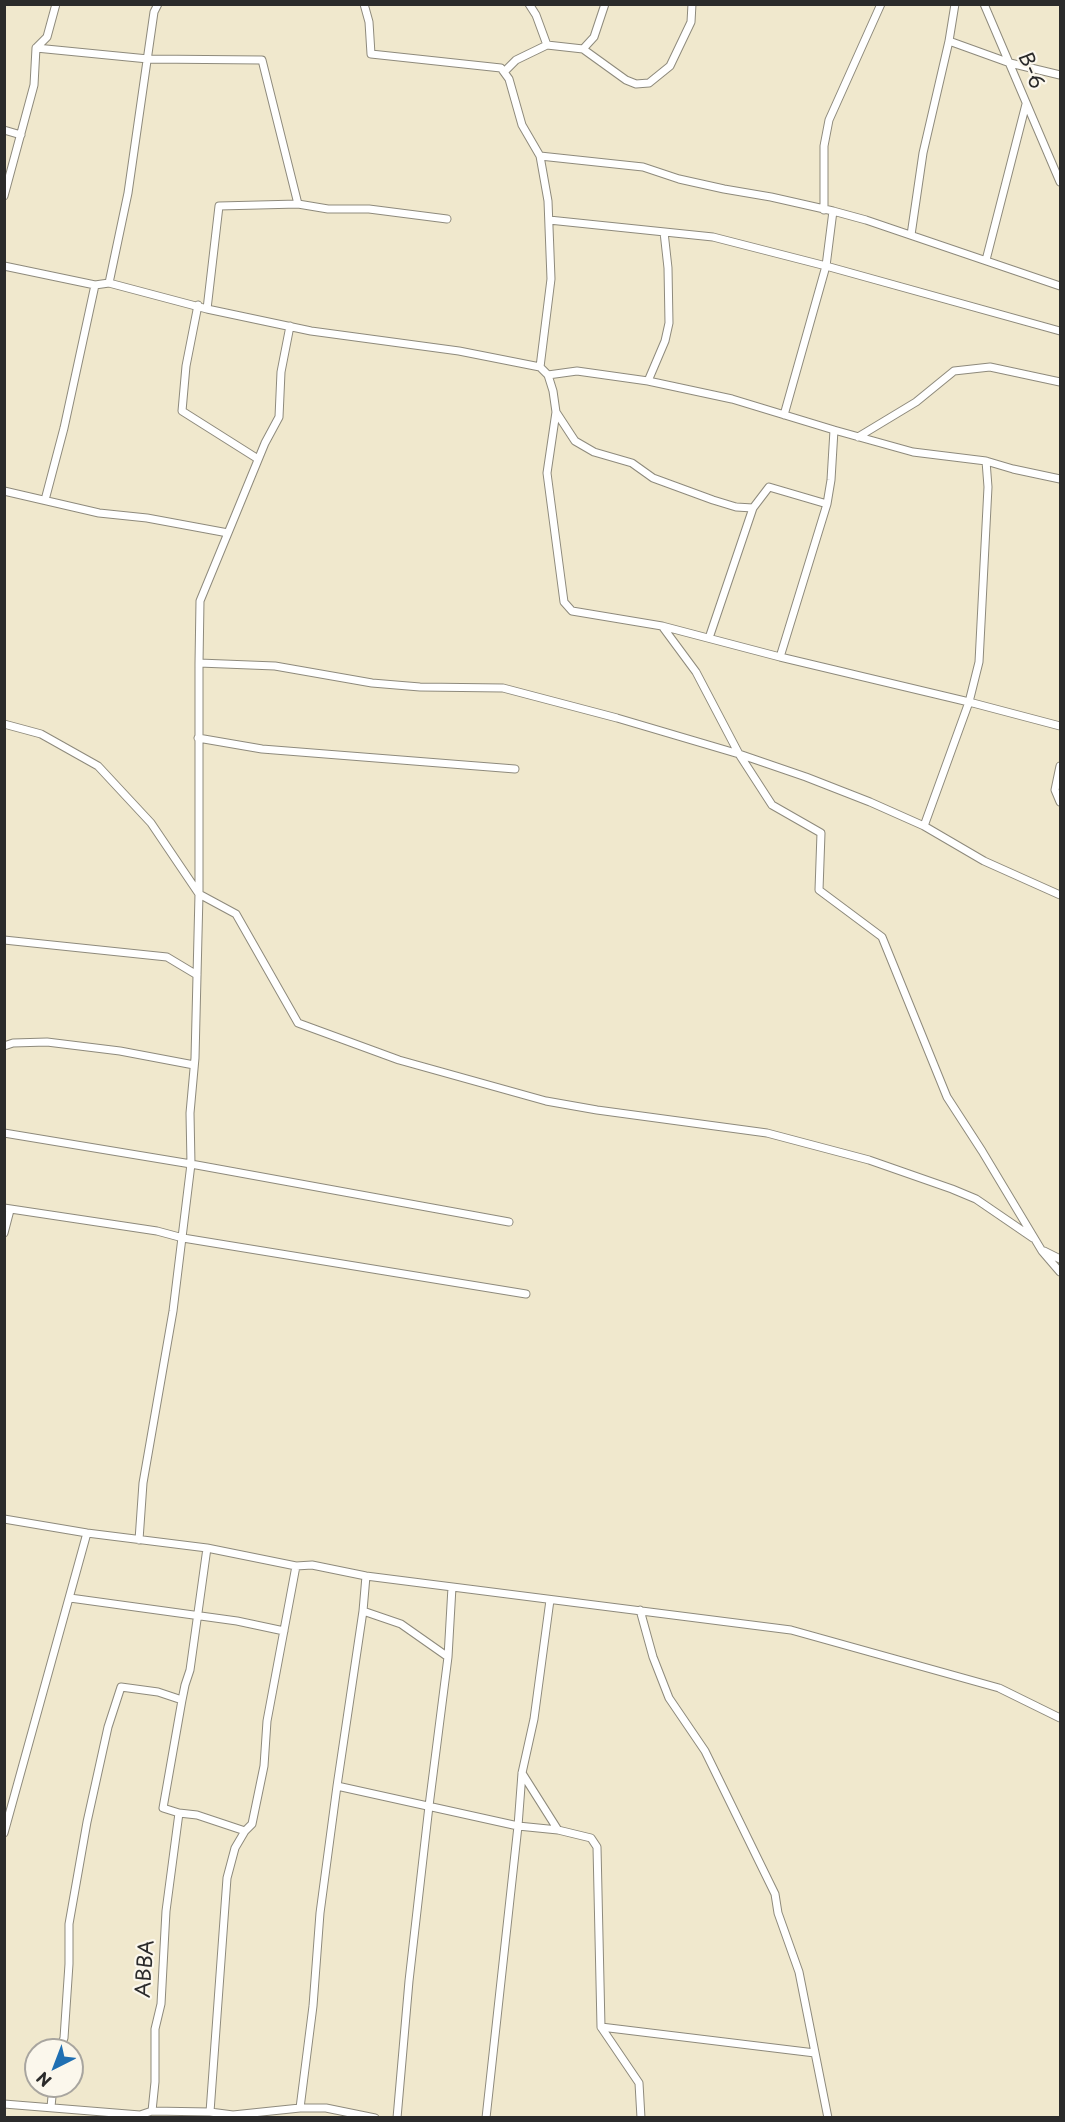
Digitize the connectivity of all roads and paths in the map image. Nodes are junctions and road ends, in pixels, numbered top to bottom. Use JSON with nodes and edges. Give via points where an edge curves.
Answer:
{"nodes":[{"id":1,"x":56,"y":4,"type":"edge"},
{"id":2,"x":158,"y":4,"type":"edge"},
{"id":3,"x":364,"y":4,"type":"edge"},
{"id":4,"x":529,"y":4,"type":"edge"},
{"id":5,"x":605,"y":4,"type":"edge"},
{"id":6,"x":692,"y":4,"type":"edge"},
{"id":7,"x":881,"y":4,"type":"edge"},
{"id":8,"x":955,"y":4,"type":"edge"},
{"id":9,"x":984,"y":4,"type":"edge"},
{"id":10,"x":949,"y":41,"type":"junction"},
{"id":11,"x":547,"y":45,"type":"junction"},
{"id":12,"x":36,"y":48,"type":"junction"},
{"id":13,"x":582,"y":49,"type":"junction"},
{"id":14,"x":148,"y":59,"type":"junction"},
{"id":15,"x":1010,"y":63,"type":"junction"},
{"id":16,"x":504,"y":72,"type":"junction"},
{"id":17,"x":1060,"y":75,"type":"edge"},
{"id":18,"x":1026,"y":104,"type":"junction"},
{"id":19,"x":4,"y":130,"type":"edge"},
{"id":20,"x":21,"y":135,"type":"junction"},
{"id":21,"x":540,"y":156,"type":"junction"},
{"id":22,"x":1060,"y":182,"type":"edge"},
{"id":23,"x":4,"y":196,"type":"edge"},
{"id":24,"x":298,"y":204,"type":"junction"},
{"id":25,"x":824,"y":210,"type":"junction"},
{"id":26,"x":833,"y":211,"type":"junction"},
{"id":27,"x":447,"y":219,"type":"dead end"},
{"id":28,"x":549,"y":220,"type":"junction"},
{"id":29,"x":664,"y":232,"type":"junction"},
{"id":30,"x":911,"y":235,"type":"junction"},
{"id":31,"x":986,"y":260,"type":"junction"},
{"id":32,"x":4,"y":266,"type":"edge"},
{"id":33,"x":826,"y":266,"type":"junction"},
{"id":34,"x":109,"y":283,"type":"junction"},
{"id":35,"x":96,"y":285,"type":"junction"},
{"id":36,"x":1060,"y":286,"type":"edge"},
{"id":37,"x":198,"y":305,"type":"junction"},
{"id":38,"x":207,"y":309,"type":"junction"},
{"id":39,"x":290,"y":326,"type":"junction"},
{"id":40,"x":1060,"y":331,"type":"edge"},
{"id":41,"x":540,"y":368,"type":"junction"},
{"id":42,"x":548,"y":375,"type":"junction"},
{"id":43,"x":648,"y":381,"type":"junction"},
{"id":44,"x":1060,"y":382,"type":"edge"},
{"id":45,"x":556,"y":412,"type":"junction"},
{"id":46,"x":784,"y":415,"type":"junction"},
{"id":47,"x":834,"y":430,"type":"junction"},
{"id":48,"x":858,"y":436,"type":"junction"},
{"id":49,"x":258,"y":459,"type":"junction"},
{"id":50,"x":986,"y":461,"type":"junction"},
{"id":51,"x":1060,"y":479,"type":"edge"},
{"id":52,"x":4,"y":491,"type":"edge"},
{"id":53,"x":45,"y":500,"type":"junction"},
{"id":54,"x":827,"y":504,"type":"junction"},
{"id":55,"x":753,"y":508,"type":"junction"},
{"id":56,"x":228,"y":533,"type":"junction"},
{"id":57,"x":662,"y":627,"type":"junction"},
{"id":58,"x":709,"y":638,"type":"junction"},
{"id":59,"x":780,"y":657,"type":"junction"},
{"id":60,"x":199,"y":663,"type":"junction"},
{"id":61,"x":969,"y":702,"type":"junction"},
{"id":62,"x":4,"y":724,"type":"edge"},
{"id":63,"x":1060,"y":726,"type":"edge"},
{"id":64,"x":198,"y":738,"type":"junction"},
{"id":65,"x":739,"y":754,"type":"junction"},
{"id":66,"x":1060,"y":765,"type":"edge"},
{"id":67,"x":515,"y":769,"type":"dead end"},
{"id":68,"x":1060,"y":802,"type":"edge"},
{"id":69,"x":924,"y":826,"type":"junction"},
{"id":70,"x":199,"y":894,"type":"junction"},
{"id":71,"x":1060,"y":895,"type":"edge"},
{"id":72,"x":5,"y":940,"type":"edge"},
{"id":73,"x":4,"y":945,"type":"edge"},
{"id":74,"x":197,"y":975,"type":"junction"},
{"id":75,"x":4,"y":1046,"type":"edge"},
{"id":76,"x":194,"y":1065,"type":"junction"},
{"id":77,"x":4,"y":1133,"type":"edge"},
{"id":78,"x":191,"y":1164,"type":"junction"},
{"id":79,"x":7,"y":1209,"type":"edge"},
{"id":80,"x":509,"y":1222,"type":"dead end"},
{"id":81,"x":4,"y":1233,"type":"edge"},
{"id":82,"x":183,"y":1238,"type":"junction"},
{"id":83,"x":1036,"y":1239,"type":"junction"},
{"id":84,"x":1042,"y":1251,"type":"junction"},
{"id":85,"x":1060,"y":1259,"type":"edge"},
{"id":86,"x":1060,"y":1272,"type":"edge"},
{"id":87,"x":526,"y":1294,"type":"dead end"},
{"id":88,"x":4,"y":1519,"type":"edge"},
{"id":89,"x":87,"y":1533,"type":"junction"},
{"id":90,"x":139,"y":1540,"type":"junction"},
{"id":91,"x":207,"y":1548,"type":"junction"},
{"id":92,"x":296,"y":1566,"type":"junction"},
{"id":93,"x":366,"y":1576,"type":"junction"},
{"id":94,"x":452,"y":1587,"type":"junction"},
{"id":95,"x":70,"y":1598,"type":"junction"},
{"id":96,"x":550,"y":1600,"type":"junction"},
{"id":97,"x":640,"y":1610,"type":"junction"},
{"id":98,"x":363,"y":1611,"type":"junction"},
{"id":99,"x":198,"y":1617,"type":"junction"},
{"id":100,"x":284,"y":1631,"type":"junction"},
{"id":101,"x":448,"y":1657,"type":"junction"},
{"id":102,"x":182,"y":1700,"type":"junction"},
{"id":103,"x":1060,"y":1718,"type":"edge"},
{"id":104,"x":522,"y":1773,"type":"junction"},
{"id":105,"x":337,"y":1786,"type":"junction"},
{"id":106,"x":429,"y":1806,"type":"junction"},
{"id":107,"x":179,"y":1813,"type":"junction"},
{"id":108,"x":518,"y":1826,"type":"junction"},
{"id":109,"x":558,"y":1830,"type":"junction"},
{"id":110,"x":245,"y":1831,"type":"junction"},
{"id":111,"x":4,"y":1833,"type":"edge"},
{"id":112,"x":601,"y":2028,"type":"junction"},
{"id":113,"x":63,"y":2038,"type":"edge"},
{"id":114,"x":815,"y":2053,"type":"junction"},
{"id":115,"x":52,"y":2098,"type":"edge"},
{"id":116,"x":4,"y":2104,"type":"edge"},
{"id":117,"x":51,"y":2107,"type":"junction"},
{"id":118,"x":300,"y":2108,"type":"junction"},
{"id":119,"x":152,"y":2111,"type":"junction"},
{"id":120,"x":210,"y":2112,"type":"junction"},
{"id":121,"x":375,"y":2118,"type":"edge"},
{"id":122,"x":397,"y":2118,"type":"edge"},
{"id":123,"x":486,"y":2118,"type":"edge"},
{"id":124,"x":641,"y":2118,"type":"edge"},
{"id":125,"x":828,"y":2118,"type":"edge"}],
"edges":[{"from":1,"to":12,"type":"street","via":[[47,37]]},
{"from":2,"to":14,"type":"street"},
{"from":3,"to":16,"type":"street","via":[[371,54],[501,68]]},
{"from":4,"to":11,"type":"street"},
{"from":5,"to":13,"type":"street","via":[[594,37]]},
{"from":6,"to":13,"type":"street","via":[[691,22],[670,66],[649,83],[626,80]]},
{"from":7,"to":25,"type":"street","via":[[829,120],[824,146]]},
{"from":8,"to":10,"type":"street"},
{"from":9,"to":15,"type":"street","name":"B-6"},
{"from":10,"to":15,"type":"street"},
{"from":10,"to":30,"type":"street","via":[[923,153]]},
{"from":11,"to":13,"type":"street"},
{"from":11,"to":16,"type":"street","via":[[516,60]]},
{"from":12,"to":14,"type":"street"},
{"from":12,"to":20,"type":"street","via":[[34,85]]},
{"from":14,"to":24,"type":"street","via":[[262,60]]},
{"from":14,"to":34,"type":"street","via":[[128,193]]},
{"from":15,"to":17,"type":"street"},
{"from":15,"to":18,"type":"street","name":"B-6"},
{"from":16,"to":21,"type":"street","via":[[522,125]]},
{"from":18,"to":22,"type":"street","name":"B-6"},
{"from":18,"to":31,"type":"street"},
{"from":19,"to":20,"type":"street"},
{"from":20,"to":23,"type":"street"},
{"from":21,"to":25,"type":"street","via":[[643,167],[713,187]]},
{"from":21,"to":28,"type":"street"},
{"from":24,"to":27,"type":"street"},
{"from":24,"to":38,"type":"street","via":[[219,206]]},
{"from":25,"to":26,"type":"street"},
{"from":26,"to":30,"type":"street"},
{"from":26,"to":33,"type":"street"},
{"from":28,"to":29,"type":"street"},
{"from":28,"to":41,"type":"street","via":[[551,279]]},
{"from":29,"to":33,"type":"street","via":[[713,237]]},
{"from":29,"to":43,"type":"street","via":[[669,323]]},
{"from":30,"to":31,"type":"street"},
{"from":31,"to":36,"type":"street"},
{"from":32,"to":35,"type":"street"},
{"from":33,"to":40,"type":"street"},
{"from":33,"to":46,"type":"street"},
{"from":34,"to":35,"type":"street"},
{"from":34,"to":37,"type":"street"},
{"from":35,"to":53,"type":"street"},
{"from":37,"to":38,"type":"street"},
{"from":37,"to":49,"type":"street","via":[[182,411]]},
{"from":38,"to":39,"type":"street"},
{"from":39,"to":41,"type":"street","via":[[459,351]]},
{"from":39,"to":49,"type":"street","via":[[281,372],[279,417]]},
{"from":41,"to":42,"type":"street"},
{"from":42,"to":43,"type":"street","via":[[577,371]]},
{"from":42,"to":45,"type":"street"},
{"from":43,"to":46,"type":"street"},
{"from":44,"to":48,"type":"street","via":[[990,367],[954,371],[916,402]]},
{"from":45,"to":55,"type":"street","via":[[575,441],[594,452],[632,463],[653,478],[712,500]]},
{"from":45,"to":57,"type":"street","via":[[547,473],[564,602],[572,611]]},
{"from":46,"to":47,"type":"street"},
{"from":47,"to":48,"type":"street"},
{"from":47,"to":54,"type":"street"},
{"from":48,"to":50,"type":"street","via":[[913,452]]},
{"from":49,"to":56,"type":"street"},
{"from":50,"to":51,"type":"street"},
{"from":50,"to":61,"type":"street","via":[[979,662]]},
{"from":52,"to":53,"type":"street"},
{"from":53,"to":56,"type":"street","via":[[99,513]]},
{"from":54,"to":55,"type":"street","via":[[769,488]]},
{"from":54,"to":59,"type":"street"},
{"from":55,"to":58,"type":"street"},
{"from":56,"to":60,"type":"street","via":[[200,601]]},
{"from":57,"to":58,"type":"street"},
{"from":57,"to":65,"type":"street","via":[[696,672]]},
{"from":58,"to":59,"type":"street"},
{"from":59,"to":61,"type":"street"},
{"from":60,"to":64,"type":"street"},
{"from":60,"to":65,"type":"street","via":[[275,666],[420,687],[503,688]]},
{"from":61,"to":63,"type":"street"},
{"from":61,"to":69,"type":"street"},
{"from":62,"to":70,"type":"street","via":[[41,734],[98,766],[150,823]]},
{"from":64,"to":67,"type":"street","via":[[262,749]]},
{"from":64,"to":70,"type":"street"},
{"from":65,"to":69,"type":"street"},
{"from":65,"to":83,"type":"street","via":[[772,805],[821,833],[819,890],[882,937],[947,1097]]},
{"from":66,"to":68,"type":"street","via":[[1055,790]]},
{"from":69,"to":71,"type":"street","via":[[984,861]]},
{"from":70,"to":74,"type":"street"},
{"from":70,"to":83,"type":"street","via":[[236,914],[298,1023],[399,1060],[553,1103],[767,1133],[869,1160],[976,1199]]},
{"from":72,"to":73,"type":"street"},
{"from":72,"to":74,"type":"street","via":[[167,957]]},
{"from":74,"to":76,"type":"street"},
{"from":75,"to":76,"type":"street","via":[[47,1042]]},
{"from":76,"to":78,"type":"street"},
{"from":77,"to":78,"type":"street"},
{"from":78,"to":80,"type":"street"},
{"from":78,"to":82,"type":"street"},
{"from":79,"to":81,"type":"street"},
{"from":79,"to":82,"type":"street"},
{"from":82,"to":87,"type":"street"},
{"from":82,"to":90,"type":"street","via":[[143,1483]]},
{"from":83,"to":84,"type":"street"},
{"from":84,"to":85,"type":"street"},
{"from":84,"to":86,"type":"street"},
{"from":88,"to":89,"type":"street"},
{"from":89,"to":90,"type":"street"},
{"from":89,"to":95,"type":"street"},
{"from":90,"to":91,"type":"street"},
{"from":91,"to":92,"type":"street"},
{"from":91,"to":99,"type":"street"},
{"from":92,"to":93,"type":"street","via":[[312,1565]]},
{"from":92,"to":100,"type":"street"},
{"from":93,"to":94,"type":"street"},
{"from":93,"to":98,"type":"street"},
{"from":94,"to":96,"type":"street"},
{"from":94,"to":101,"type":"street"},
{"from":95,"to":99,"type":"street"},
{"from":95,"to":111,"type":"street"},
{"from":96,"to":97,"type":"street"},
{"from":96,"to":104,"type":"street","via":[[534,1719]]},
{"from":97,"to":103,"type":"street","via":[[791,1630],[999,1688]]},
{"from":97,"to":114,"type":"street","via":[[669,1698],[705,1751],[775,1894],[799,1972]]},
{"from":98,"to":101,"type":"street","via":[[401,1624]]},
{"from":98,"to":105,"type":"street"},
{"from":99,"to":100,"type":"street"},
{"from":99,"to":102,"type":"street"},
{"from":100,"to":110,"type":"street","via":[[267,1721],[264,1766],[252,1824]]},
{"from":101,"to":106,"type":"street"},
{"from":102,"to":107,"type":"street","via":[[163,1808]]},
{"from":102,"to":113,"type":"street","via":[[124,1686],[119,1690],[87,1822],[69,1924]]},
{"from":104,"to":108,"type":"street"},
{"from":104,"to":109,"type":"street"},
{"from":105,"to":106,"type":"street"},
{"from":105,"to":118,"type":"street"},
{"from":106,"to":108,"type":"street"},
{"from":106,"to":122,"type":"street"},
{"from":107,"to":110,"type":"street"},
{"from":107,"to":119,"type":"street","name":"ABBA","via":[[166,1911],[161,2004],[155,2029]]},
{"from":108,"to":109,"type":"street"},
{"from":108,"to":123,"type":"street"},
{"from":109,"to":112,"type":"street","via":[[591,1838],[597,1846]]},
{"from":110,"to":120,"type":"street","via":[[235,1848],[227,1878]]},
{"from":112,"to":114,"type":"street"},
{"from":112,"to":124,"type":"street","via":[[639,2083]]},
{"from":114,"to":125,"type":"street"},
{"from":115,"to":117,"type":"street"},
{"from":116,"to":117,"type":"street"},
{"from":117,"to":119,"type":"street","via":[[140,2115]]},
{"from":118,"to":120,"type":"street","via":[[232,2115]]},
{"from":118,"to":121,"type":"street","via":[[326,2108]]},
{"from":119,"to":120,"type":"street"}]}
